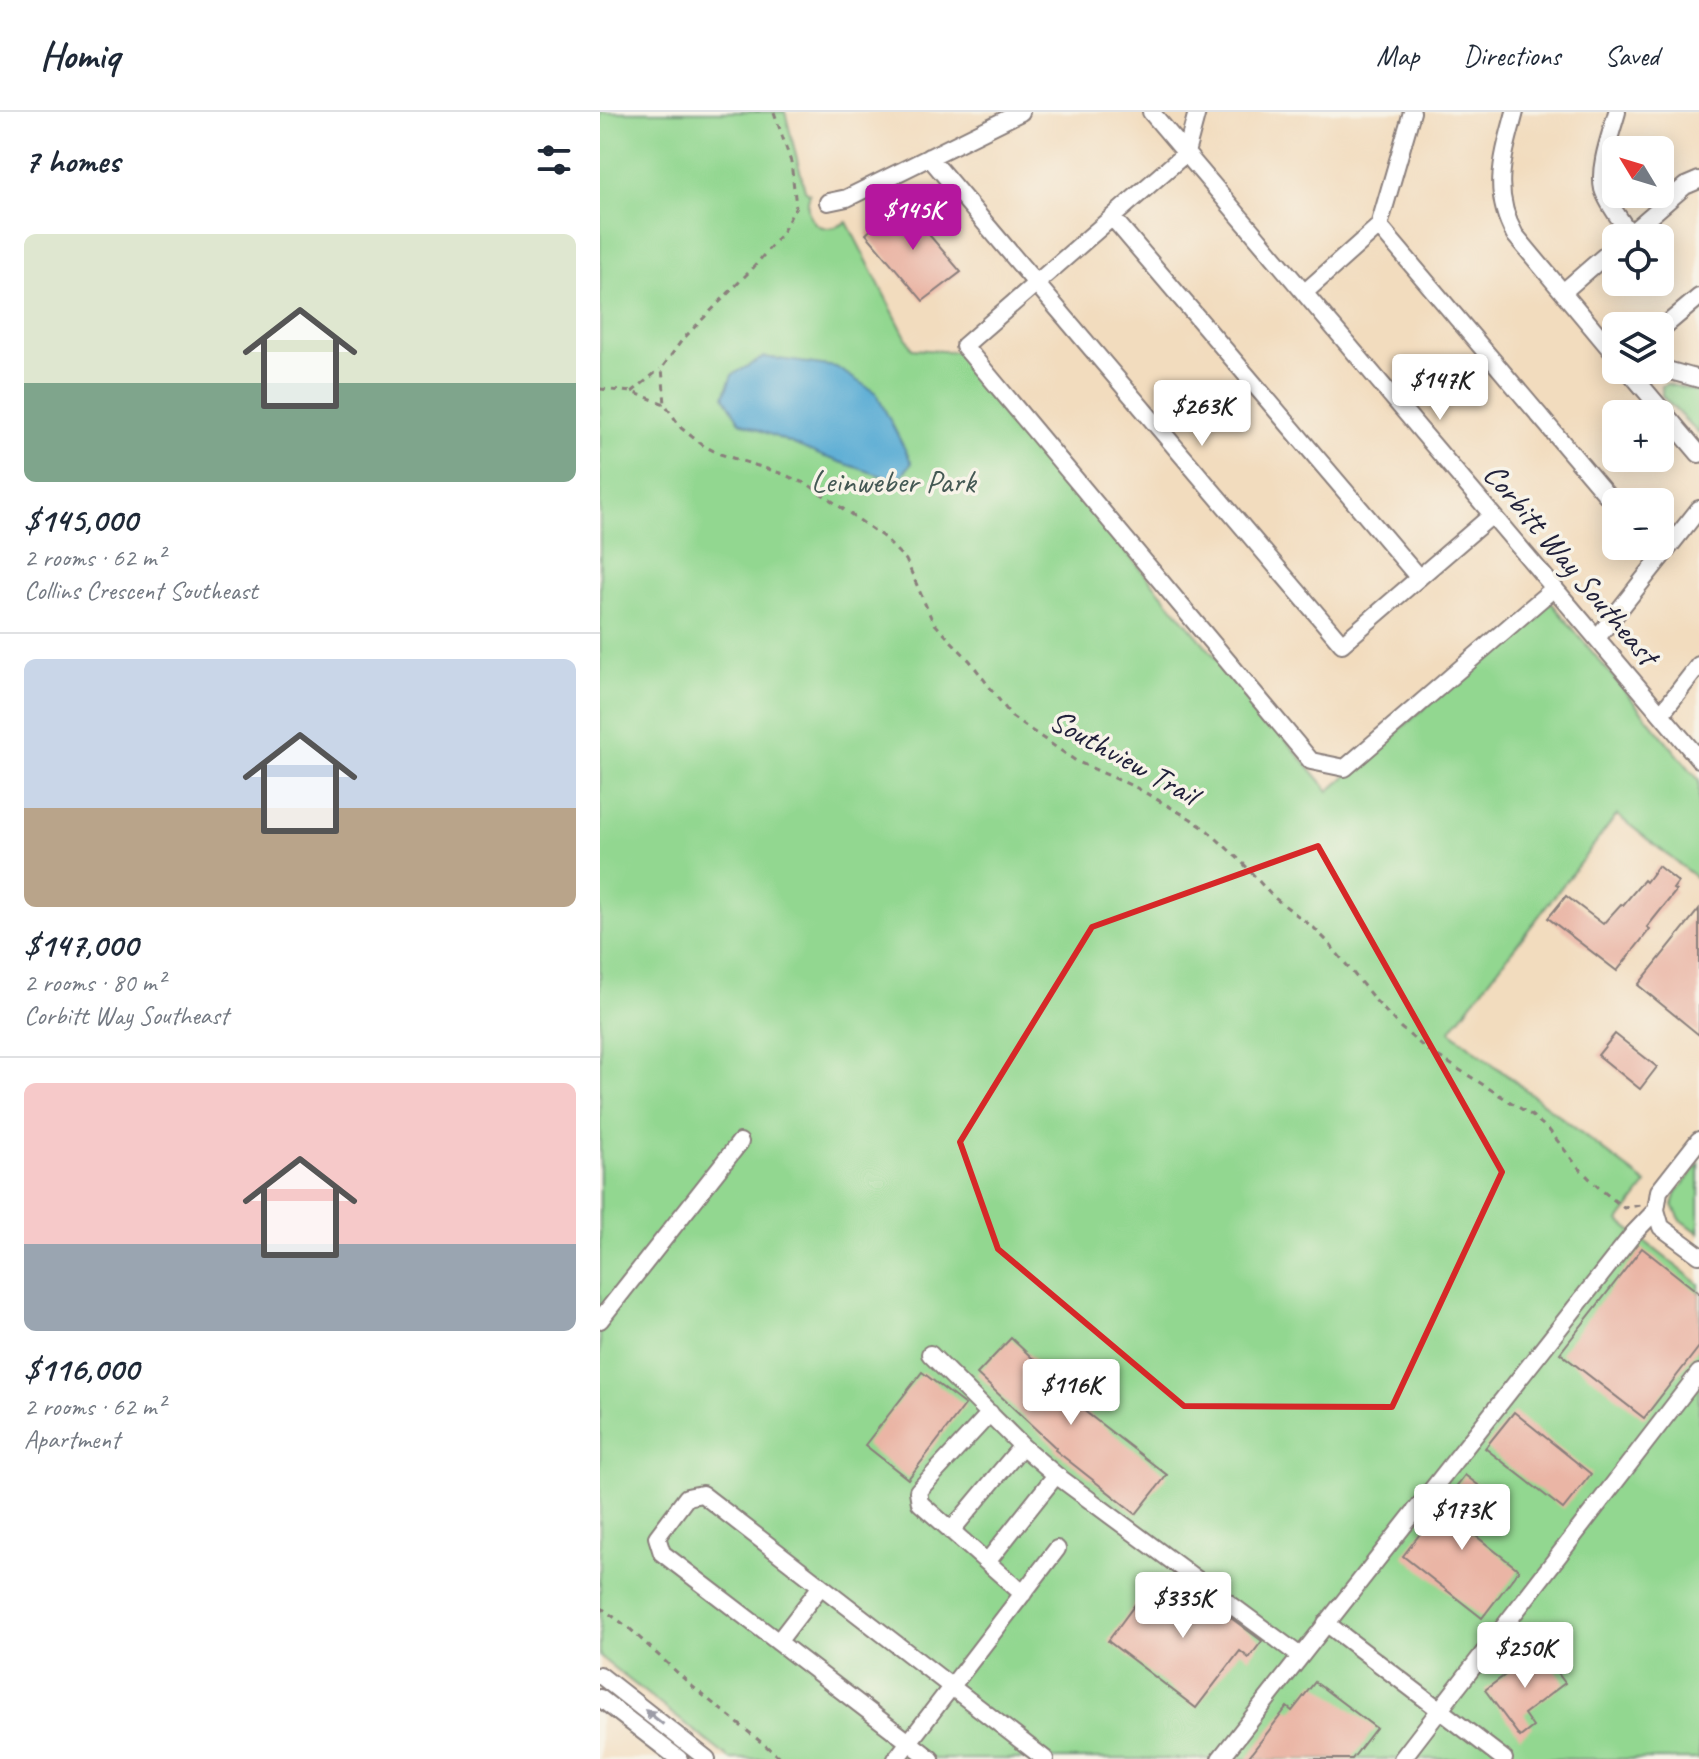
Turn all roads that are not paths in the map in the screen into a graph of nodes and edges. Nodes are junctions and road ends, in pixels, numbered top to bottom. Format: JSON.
{"nodes":[{"id":1,"x":1021,"y":112,"type":"edge"},
{"id":2,"x":1151,"y":112,"type":"edge"},
{"id":3,"x":1197,"y":112,"type":"edge"},
{"id":4,"x":1412,"y":112,"type":"edge"},
{"id":5,"x":1515,"y":112,"type":"edge"},
{"id":6,"x":1617,"y":112,"type":"edge"},
{"id":7,"x":1186,"y":153,"type":"junction"},
{"id":8,"x":929,"y":157,"type":"junction"},
{"id":9,"x":1699,"y":180,"type":"edge"},
{"id":10,"x":828,"y":202,"type":"dead end"},
{"id":11,"x":1112,"y":217,"type":"junction"},
{"id":12,"x":1621,"y":224,"type":"edge"},
{"id":13,"x":1641,"y":224,"type":"edge"},
{"id":14,"x":1379,"y":226,"type":"junction"},
{"id":15,"x":1602,"y":258,"type":"edge"},
{"id":16,"x":1036,"y":283,"type":"junction"},
{"id":17,"x":1563,"y":292,"type":"junction"},
{"id":18,"x":1304,"y":293,"type":"junction"},
{"id":19,"x":1699,"y":297,"type":"edge"},
{"id":20,"x":1674,"y":318,"type":"edge"},
{"id":21,"x":1602,"y":339,"type":"edge"},
{"id":22,"x":1674,"y":372,"type":"edge"},
{"id":23,"x":1699,"y":379,"type":"edge"},
{"id":24,"x":1640,"y":384,"type":"edge"},
{"id":25,"x":1699,"y":454,"type":"edge"},
{"id":26,"x":1602,"y":489,"type":"edge"},
{"id":27,"x":1699,"y":509,"type":"edge"},
{"id":28,"x":1492,"y":515,"type":"junction"},
{"id":29,"x":1674,"y":533,"type":"edge"},
{"id":30,"x":1650,"y":560,"type":"edge"},
{"id":31,"x":1419,"y":578,"type":"junction"},
{"id":32,"x":1554,"y":588,"type":"junction"},
{"id":33,"x":1597,"y":638,"type":"junction"},
{"id":34,"x":1699,"y":665,"type":"edge"},
{"id":35,"x":1661,"y":714,"type":"junction"},
{"id":36,"x":1699,"y":759,"type":"edge"},
{"id":37,"x":1699,"y":1140,"type":"edge"},
{"id":38,"x":740,"y":1142,"type":"dead end"},
{"id":39,"x":1656,"y":1210,"type":"junction"},
{"id":40,"x":1699,"y":1255,"type":"edge"},
{"id":41,"x":600,"y":1320,"type":"edge"},
{"id":42,"x":930,"y":1354,"type":"dead end"},
{"id":43,"x":1699,"y":1373,"type":"edge"},
{"id":44,"x":990,"y":1413,"type":"junction"},
{"id":45,"x":1022,"y":1446,"type":"junction"},
{"id":46,"x":1056,"y":1475,"type":"junction"},
{"id":47,"x":951,"y":1531,"type":"junction"},
{"id":48,"x":1057,"y":1549,"type":"dead end"},
{"id":49,"x":987,"y":1562,"type":"junction"},
{"id":50,"x":821,"y":1586,"type":"junction"},
{"id":51,"x":1023,"y":1594,"type":"junction"},
{"id":52,"x":1326,"y":1623,"type":"junction"},
{"id":53,"x":778,"y":1642,"type":"junction"},
{"id":54,"x":1300,"y":1656,"type":"junction"},
{"id":55,"x":600,"y":1675,"type":"edge"},
{"id":56,"x":951,"y":1687,"type":"junction"},
{"id":57,"x":600,"y":1698,"type":"edge"},
{"id":58,"x":1440,"y":1711,"type":"junction"},
{"id":59,"x":908,"y":1742,"type":"junction"},
{"id":60,"x":679,"y":1759,"type":"edge"},
{"id":61,"x":707,"y":1759,"type":"edge"},
{"id":62,"x":896,"y":1759,"type":"edge"},
{"id":63,"x":931,"y":1759,"type":"edge"},
{"id":64,"x":1045,"y":1759,"type":"edge"},
{"id":65,"x":1220,"y":1759,"type":"edge"},
{"id":66,"x":1402,"y":1759,"type":"edge"},
{"id":67,"x":1504,"y":1759,"type":"edge"}],
"edges":[{"from":1,"to":8,"type":"street"},
{"from":2,"to":7,"type":"street","name":"Corbitt Way Southeast"},
{"from":3,"to":7,"type":"street"},
{"from":4,"to":14,"type":"street"},
{"from":5,"to":17,"type":"street"},
{"from":6,"to":12,"type":"street"},
{"from":7,"to":11,"type":"street"},
{"from":7,"to":18,"type":"street","name":"Corbitt Way Southeast"},
{"from":8,"to":10,"type":"street"},
{"from":8,"to":16,"type":"street"},
{"from":9,"to":13,"type":"street"},
{"from":11,"to":16,"type":"street"},
{"from":11,"to":31,"type":"street"},
{"from":14,"to":18,"type":"street"},
{"from":14,"to":26,"type":"street"},
{"from":15,"to":17,"type":"street"},
{"from":16,"to":31,"type":"street"},
{"from":16,"to":32,"type":"street"},
{"from":17,"to":21,"type":"street"},
{"from":18,"to":28,"type":"street","name":"Corbitt Way Southeast"},
{"from":19,"to":20,"type":"street"},
{"from":22,"to":23,"type":"street"},
{"from":24,"to":25,"type":"street"},
{"from":27,"to":29,"type":"street"},
{"from":28,"to":31,"type":"street"},
{"from":28,"to":32,"type":"street","name":"Corbitt Way Southeast"},
{"from":30,"to":33,"type":"street"},
{"from":32,"to":33,"type":"street","name":"Corbitt Way Southeast"},
{"from":33,"to":35,"type":"street","name":"Corbitt Way Southeast"},
{"from":34,"to":35,"type":"street"},
{"from":35,"to":36,"type":"street","name":"Corbitt Way Southeast"},
{"from":37,"to":39,"type":"street"},
{"from":38,"to":41,"type":"street"},
{"from":39,"to":40,"type":"street"},
{"from":39,"to":52,"type":"street"},
{"from":42,"to":44,"type":"street"},
{"from":43,"to":58,"type":"street"},
{"from":44,"to":45,"type":"street"},
{"from":44,"to":47,"type":"street"},
{"from":45,"to":46,"type":"street"},
{"from":45,"to":47,"type":"street"},
{"from":46,"to":49,"type":"street"},
{"from":46,"to":54,"type":"street"},
{"from":47,"to":49,"type":"street"},
{"from":48,"to":51,"type":"street"},
{"from":49,"to":51,"type":"street"},
{"from":50,"to":53,"type":"street"},
{"from":50,"to":53,"type":"street"},
{"from":50,"to":56,"type":"street"},
{"from":51,"to":56,"type":"street"},
{"from":52,"to":54,"type":"street"},
{"from":52,"to":58,"type":"street"},
{"from":53,"to":59,"type":"street"},
{"from":54,"to":65,"type":"street"},
{"from":61,"to":55,"type":"street","one_way":true},
{"from":56,"to":59,"type":"street"},
{"from":56,"to":64,"type":"street"},
{"from":57,"to":60,"type":"street"},
{"from":58,"to":66,"type":"street"},
{"from":58,"to":67,"type":"street"},
{"from":59,"to":62,"type":"street"},
{"from":59,"to":63,"type":"street"}]}
